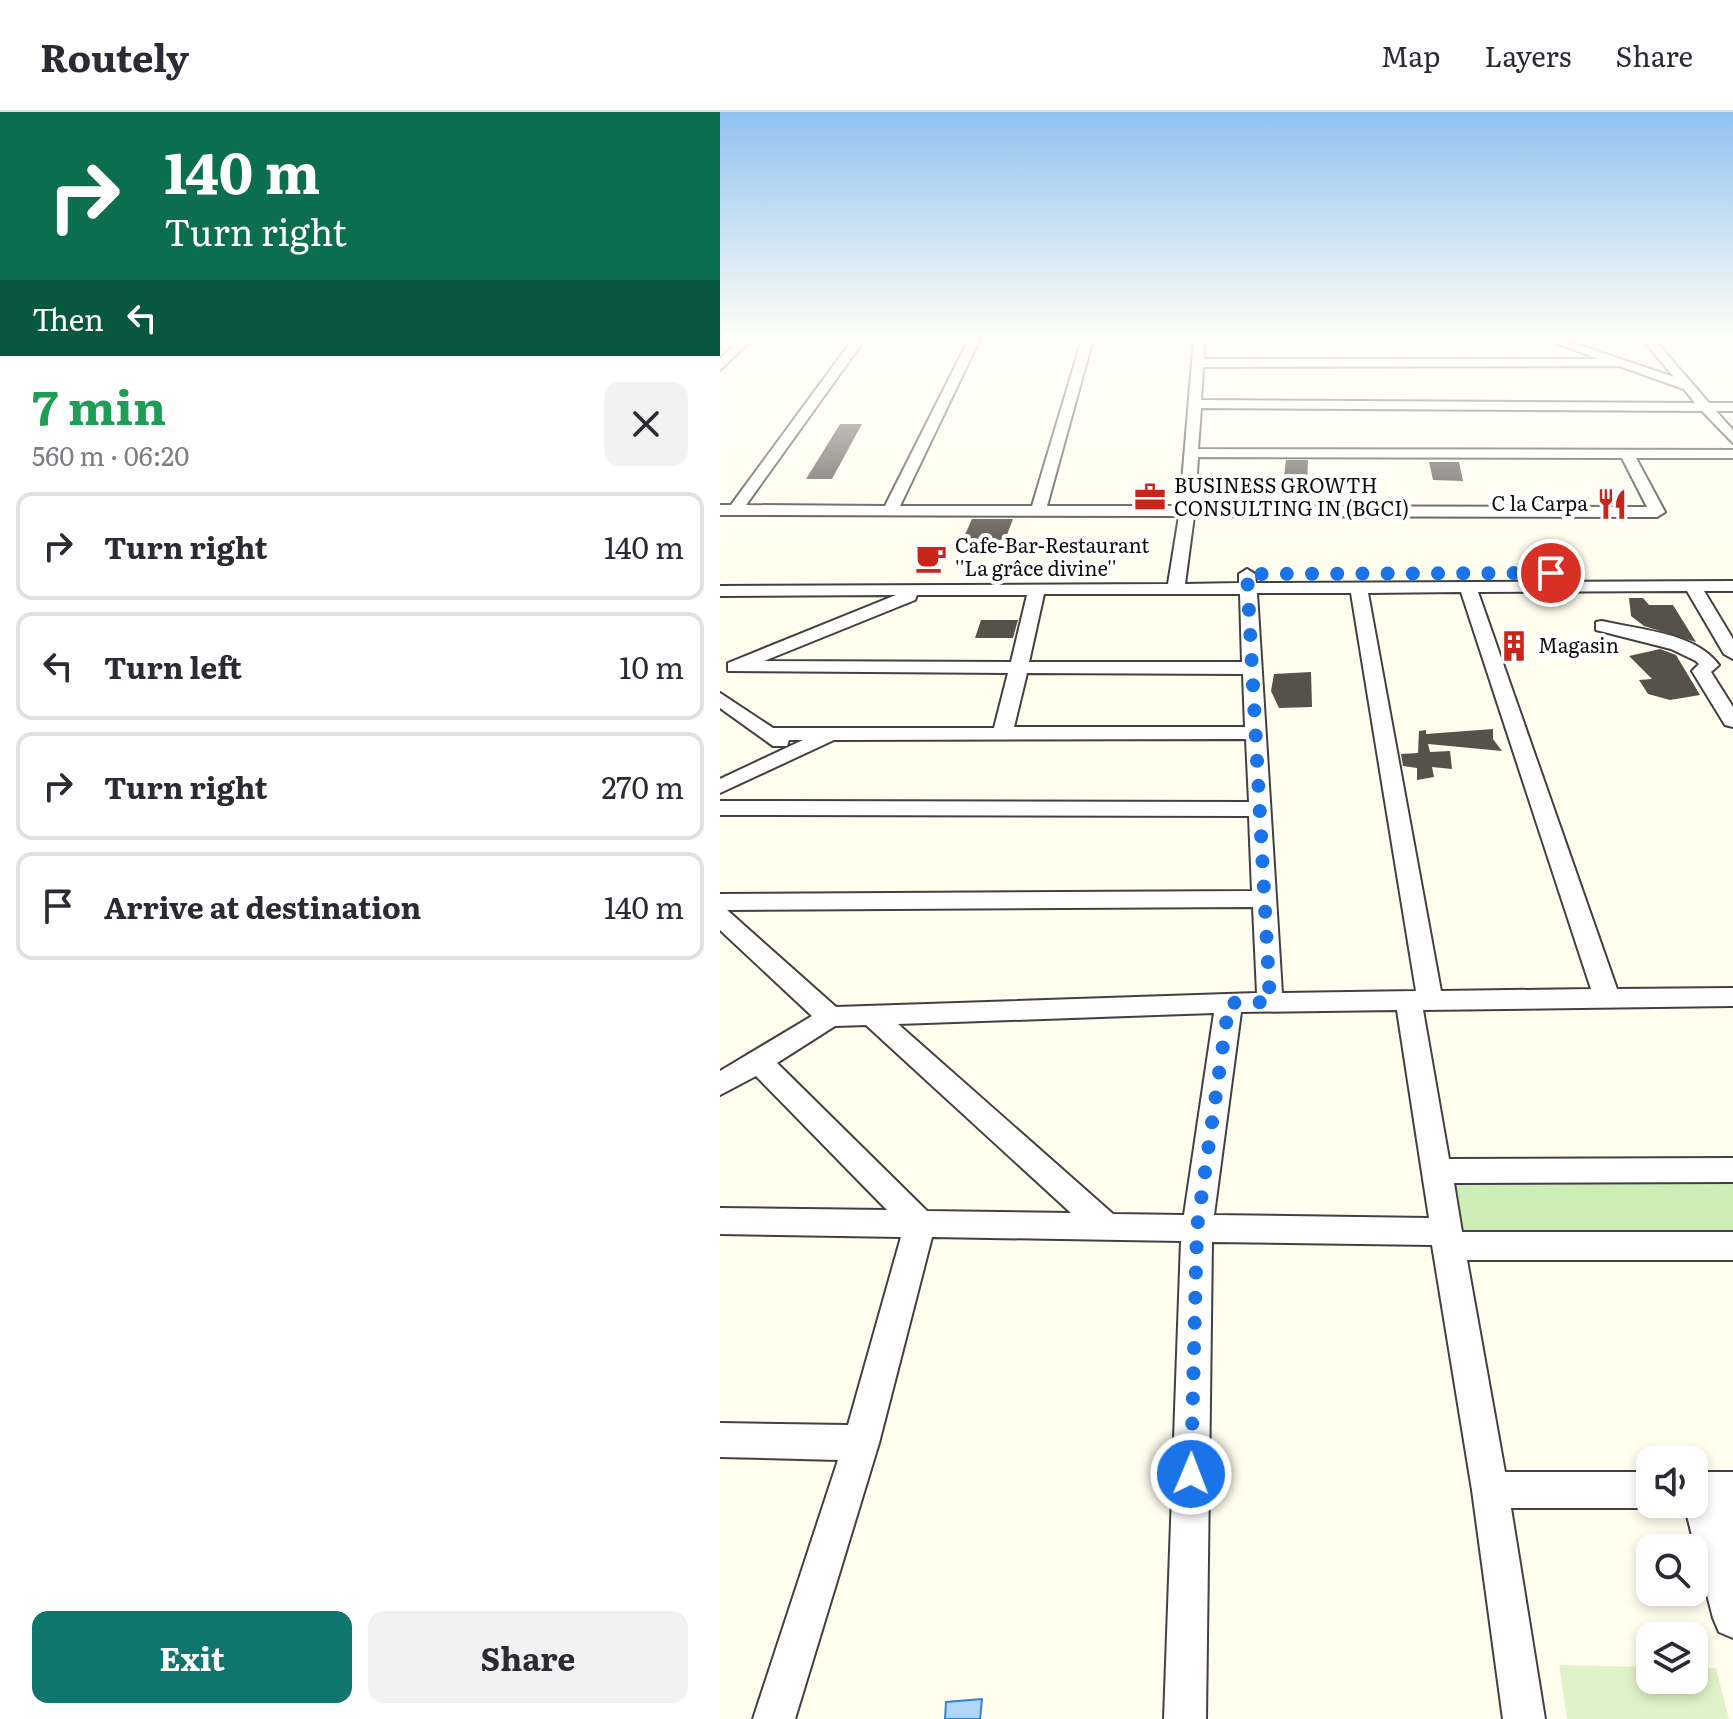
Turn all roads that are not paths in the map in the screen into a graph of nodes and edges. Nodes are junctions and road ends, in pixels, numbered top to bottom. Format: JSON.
{"nodes":[{"id":1,"x":801,"y":414,"type":"edge"},
{"id":2,"x":937,"y":414,"type":"edge"},
{"id":3,"x":1066,"y":414,"type":"edge"},
{"id":4,"x":1194,"y":414,"type":"edge"},
{"id":5,"x":1711,"y":414,"type":"edge"},
{"id":6,"x":1733,"y":439,"type":"edge"},
{"id":7,"x":1191,"y":453,"type":"junction"},
{"id":8,"x":1627,"y":454,"type":"junction"},
{"id":9,"x":1733,"y":454,"type":"edge"},
{"id":10,"x":727,"y":510,"type":"edge"},
{"id":11,"x":890,"y":510,"type":"junction"},
{"id":12,"x":1038,"y":510,"type":"junction"},
{"id":13,"x":1187,"y":511,"type":"junction"},
{"id":14,"x":1733,"y":573,"type":"edge"},
{"id":15,"x":720,"y":575,"type":"edge"},
{"id":16,"x":1247,"y":581,"type":"junction"},
{"id":17,"x":1178,"y":582,"type":"junction"},
{"id":18,"x":1692,"y":586,"type":"junction"},
{"id":19,"x":1733,"y":586,"type":"edge"},
{"id":20,"x":1468,"y":587,"type":"junction"},
{"id":21,"x":1359,"y":588,"type":"junction"},
{"id":22,"x":922,"y":590,"type":"junction"},
{"id":23,"x":1037,"y":590,"type":"junction"},
{"id":24,"x":720,"y":591,"type":"edge"},
{"id":25,"x":1602,"y":626,"type":"dead end"},
{"id":26,"x":1733,"y":654,"type":"edge"},
{"id":27,"x":1019,"y":668,"type":"junction"},
{"id":28,"x":1252,"y":668,"type":"junction"},
{"id":29,"x":728,"y":670,"type":"edge"},
{"id":30,"x":720,"y":699,"type":"edge"},
{"id":31,"x":1732,"y":721,"type":"edge"},
{"id":32,"x":1003,"y":733,"type":"junction"},
{"id":33,"x":1255,"y":733,"type":"junction"},
{"id":34,"x":770,"y":734,"type":"junction"},
{"id":35,"x":832,"y":734,"type":"junction"},
{"id":36,"x":794,"y":753,"type":"junction"},
{"id":37,"x":720,"y":787,"type":"edge"},
{"id":38,"x":720,"y":808,"type":"edge"},
{"id":39,"x":1260,"y":809,"type":"junction"},
{"id":40,"x":1264,"y":899,"type":"junction"},
{"id":41,"x":720,"y":902,"type":"edge"},
{"id":42,"x":720,"y":916,"type":"edge"},
{"id":43,"x":1733,"y":997,"type":"edge"},
{"id":44,"x":1607,"y":998,"type":"junction"},
{"id":45,"x":1419,"y":999,"type":"junction"},
{"id":46,"x":1270,"y":1002,"type":"junction"},
{"id":47,"x":1229,"y":1003,"type":"junction"},
{"id":48,"x":871,"y":1015,"type":"junction"},
{"id":49,"x":830,"y":1017,"type":"junction"},
{"id":50,"x":758,"y":1061,"type":"junction"},
{"id":51,"x":720,"y":1084,"type":"edge"},
{"id":52,"x":1733,"y":1170,"type":"edge"},
{"id":53,"x":1437,"y":1171,"type":"junction"},
{"id":54,"x":720,"y":1221,"type":"edge"},
{"id":55,"x":920,"y":1224,"type":"junction"},
{"id":56,"x":1107,"y":1227,"type":"junction"},
{"id":57,"x":1197,"y":1228,"type":"junction"},
{"id":58,"x":1446,"y":1239,"type":"junction"},
{"id":59,"x":1733,"y":1246,"type":"edge"},
{"id":60,"x":720,"y":1440,"type":"edge"},
{"id":61,"x":861,"y":1443,"type":"junction"},
{"id":62,"x":1490,"y":1490,"type":"junction"},
{"id":63,"x":1636,"y":1490,"type":"edge"},
{"id":64,"x":1717,"y":1501,"type":"edge"},
{"id":65,"x":1733,"y":1618,"type":"edge"},
{"id":66,"x":774,"y":1719,"type":"edge"},
{"id":67,"x":1185,"y":1719,"type":"edge"},
{"id":68,"x":1524,"y":1719,"type":"edge"}],
"edges":[{"from":1,"to":10,"type":"street"},
{"from":2,"to":11,"type":"street"},
{"from":3,"to":12,"type":"street"},
{"from":4,"to":7,"type":"street"},
{"from":5,"to":6,"type":"street"},
{"from":7,"to":8,"type":"street"},
{"from":7,"to":13,"type":"street"},
{"from":8,"to":9,"type":"street"},
{"from":8,"to":13,"type":"street"},
{"from":10,"to":11,"type":"street"},
{"from":11,"to":12,"type":"street"},
{"from":12,"to":13,"type":"street"},
{"from":13,"to":17,"type":"street"},
{"from":14,"to":16,"type":"street"},
{"from":15,"to":17,"type":"street"},
{"from":16,"to":17,"type":"street"},
{"from":16,"to":21,"type":"street"},
{"from":16,"to":28,"type":"street"},
{"from":17,"to":23,"type":"street"},
{"from":18,"to":19,"type":"street"},
{"from":18,"to":20,"type":"street"},
{"from":18,"to":26,"type":"street"},
{"from":20,"to":21,"type":"street"},
{"from":20,"to":44,"type":"street"},
{"from":21,"to":45,"type":"street"},
{"from":22,"to":23,"type":"street"},
{"from":22,"to":24,"type":"street"},
{"from":22,"to":29,"type":"street"},
{"from":23,"to":27,"type":"street"},
{"from":25,"to":31,"type":"street"},
{"from":27,"to":28,"type":"street"},
{"from":27,"to":29,"type":"street"},
{"from":27,"to":32,"type":"street"},
{"from":28,"to":33,"type":"street"},
{"from":30,"to":34,"type":"street"},
{"from":32,"to":33,"type":"street"},
{"from":32,"to":35,"type":"street"},
{"from":33,"to":39,"type":"street"},
{"from":34,"to":35,"type":"street"},
{"from":34,"to":36,"type":"street"},
{"from":35,"to":36,"type":"street"},
{"from":36,"to":37,"type":"street"},
{"from":38,"to":39,"type":"street"},
{"from":39,"to":40,"type":"street"},
{"from":40,"to":41,"type":"street"},
{"from":40,"to":46,"type":"street"},
{"from":42,"to":49,"type":"street"},
{"from":43,"to":44,"type":"street"},
{"from":44,"to":45,"type":"street"},
{"from":45,"to":46,"type":"street"},
{"from":45,"to":53,"type":"street"},
{"from":46,"to":47,"type":"street"},
{"from":47,"to":48,"type":"street"},
{"from":47,"to":57,"type":"street"},
{"from":48,"to":49,"type":"street"},
{"from":48,"to":56,"type":"street"},
{"from":49,"to":50,"type":"street"},
{"from":50,"to":51,"type":"street"},
{"from":50,"to":55,"type":"street"},
{"from":52,"to":53,"type":"street"},
{"from":53,"to":58,"type":"street"},
{"from":54,"to":55,"type":"street"},
{"from":55,"to":56,"type":"street"},
{"from":55,"to":61,"type":"street"},
{"from":56,"to":57,"type":"street"},
{"from":57,"to":58,"type":"street"},
{"from":57,"to":67,"type":"street"},
{"from":58,"to":59,"type":"street"},
{"from":58,"to":62,"type":"street"},
{"from":60,"to":61,"type":"street"},
{"from":61,"to":66,"type":"street"},
{"from":62,"to":63,"type":"street"},
{"from":62,"to":68,"type":"street"},
{"from":64,"to":65,"type":"street"}]}
